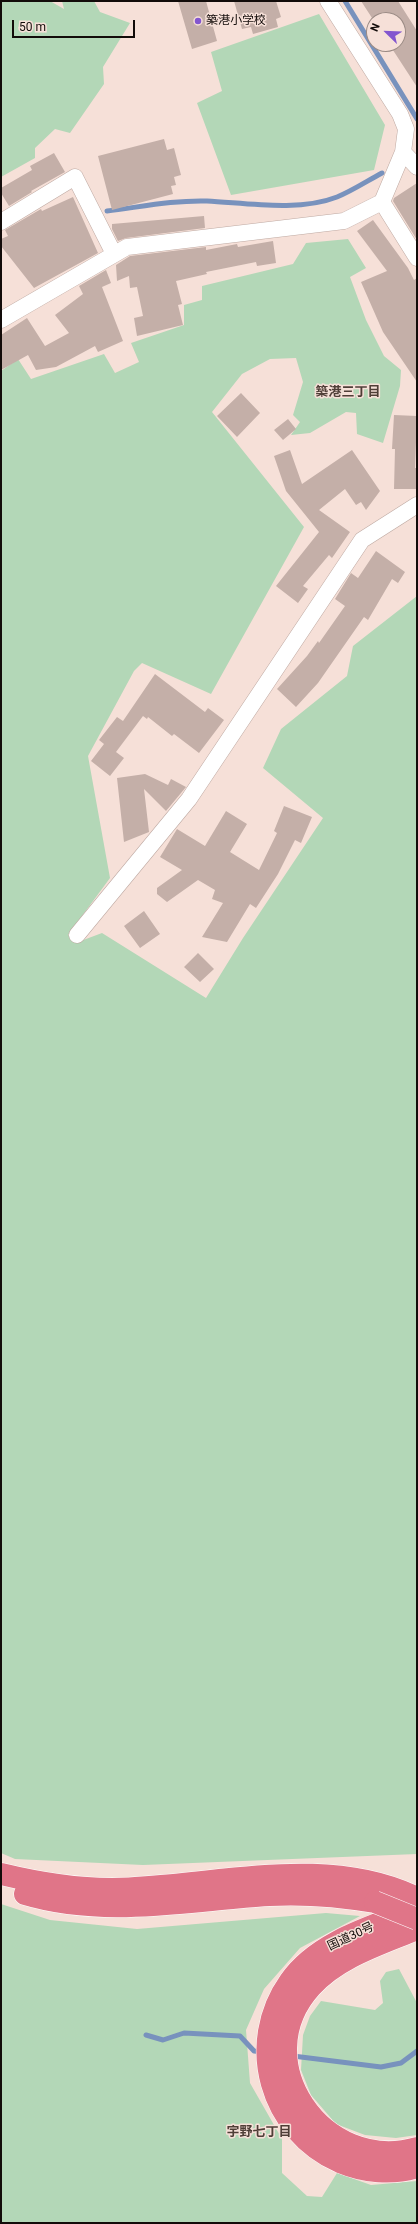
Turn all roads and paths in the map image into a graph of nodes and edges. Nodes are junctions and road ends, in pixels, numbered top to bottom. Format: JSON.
{"nodes":[{"id":1,"x":328,"y":1,"type":"edge"},
{"id":2,"x":403,"y":152,"type":"junction"},
{"id":3,"x":417,"y":167,"type":"edge"},
{"id":4,"x":382,"y":202,"type":"junction"},
{"id":5,"x":1,"y":222,"type":"edge"},
{"id":6,"x":114,"y":254,"type":"junction"},
{"id":7,"x":417,"y":258,"type":"edge"},
{"id":8,"x":1,"y":320,"type":"edge"},
{"id":9,"x":417,"y":505,"type":"edge"},
{"id":10,"x":77,"y":935,"type":"dead end"},
{"id":11,"x":1,"y":1874,"type":"edge"},
{"id":12,"x":1,"y":1886,"type":"edge"},
{"id":13,"x":378,"y":1893,"type":"junction"},
{"id":14,"x":417,"y":1898,"type":"edge"},
{"id":15,"x":417,"y":1908,"type":"edge"},
{"id":16,"x":417,"y":1920,"type":"edge"},
{"id":17,"x":417,"y":1929,"type":"edge"},
{"id":18,"x":417,"y":2148,"type":"edge"},
{"id":19,"x":417,"y":2167,"type":"edge"}],
"edges":[{"from":1,"to":2,"type":"street"},
{"from":2,"to":3,"type":"street"},
{"from":2,"to":4,"type":"street"},
{"from":4,"to":6,"type":"street"},
{"from":4,"to":7,"type":"street"},
{"from":5,"to":6,"type":"street"},
{"from":6,"to":8,"type":"street"},
{"from":9,"to":10,"type":"street"},
{"from":11,"to":13,"type":"highway"},
{"from":12,"to":13,"type":"highway"},
{"from":13,"to":14,"type":"highway"},
{"from":13,"to":16,"type":"highway","bridge":true},
{"from":15,"to":19,"type":"highway","name":"国道30号"},
{"from":17,"to":18,"type":"highway","name":"国道30号"}]}
